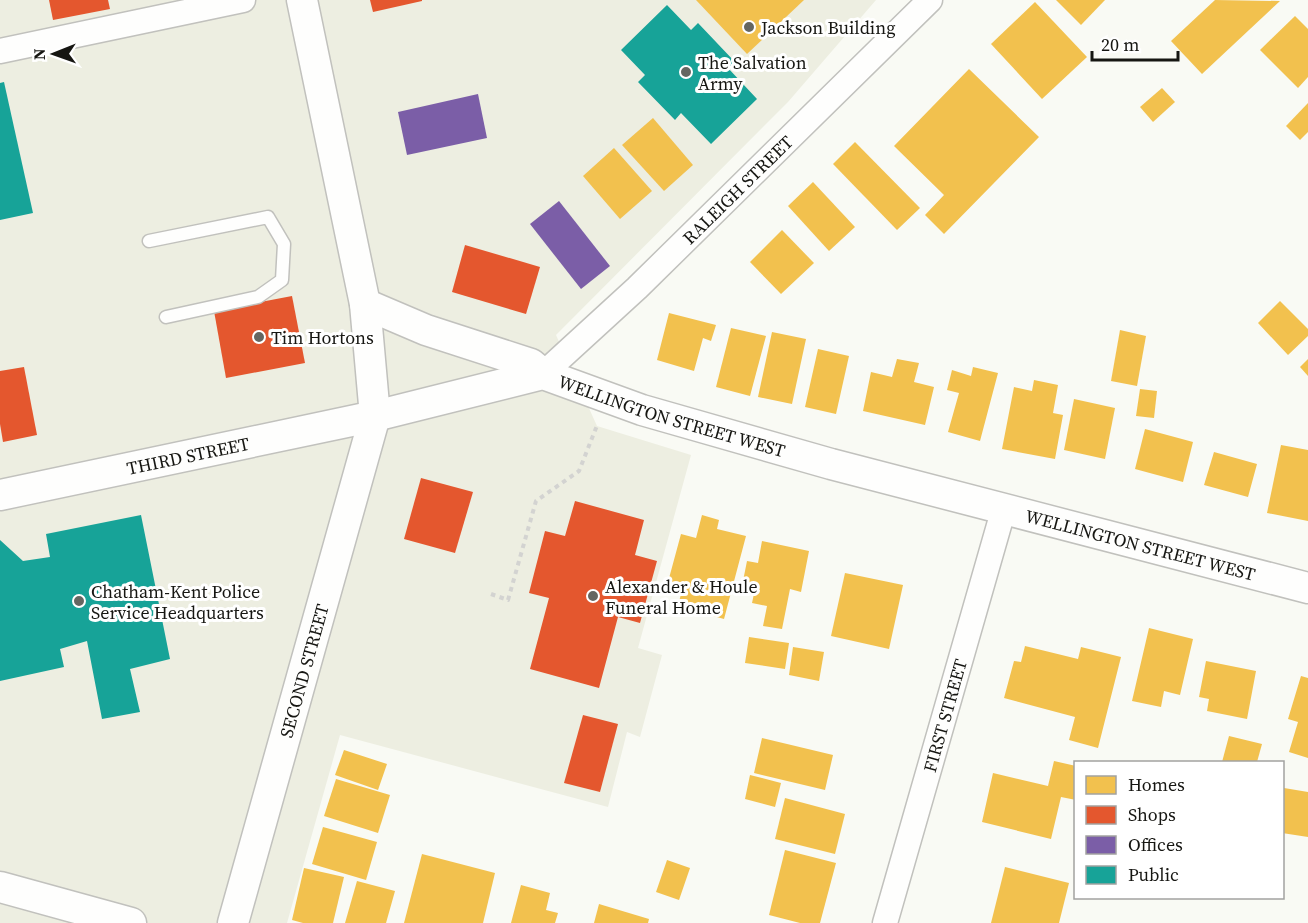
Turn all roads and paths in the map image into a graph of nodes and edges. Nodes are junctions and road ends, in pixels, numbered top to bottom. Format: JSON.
{"nodes":[{"id":1,"x":243,"y":0,"type":"edge"},
{"id":2,"x":302,"y":0,"type":"edge"},
{"id":3,"x":930,"y":0,"type":"edge"},
{"id":4,"x":0,"y":51,"type":"edge"},
{"id":5,"x":149,"y":241,"type":"dead end"},
{"id":6,"x":365,"y":304,"type":"junction"},
{"id":7,"x":166,"y":317,"type":"dead end"},
{"id":8,"x":543,"y":374,"type":"junction"},
{"id":9,"x":375,"y":416,"type":"junction"},
{"id":10,"x":598,"y":422,"type":"dead end"},
{"id":11,"x":0,"y":495,"type":"edge"},
{"id":12,"x":1004,"y":508,"type":"junction"},
{"id":13,"x":1308,"y":588,"type":"edge"},
{"id":14,"x":490,"y":594,"type":"dead end"},
{"id":15,"x":0,"y":887,"type":"edge"},
{"id":16,"x":131,"y":923,"type":"edge"},
{"id":17,"x":233,"y":923,"type":"edge"},
{"id":18,"x":885,"y":923,"type":"edge"}],
"edges":[{"from":1,"to":4,"type":"street"},
{"from":2,"to":6,"type":"street"},
{"from":3,"to":8,"type":"street","name":"RALEIGH STREET"},
{"from":5,"to":7,"type":"lane"},
{"from":6,"to":8,"type":"street"},
{"from":6,"to":9,"type":"street"},
{"from":8,"to":9,"type":"street","name":"WELLINGTON STREET WEST"},
{"from":8,"to":12,"type":"street","name":"WELLINGTON STREET WEST"},
{"from":9,"to":11,"type":"street","name":"THIRD STREET"},
{"from":9,"to":17,"type":"street","name":"SECOND STREET"},
{"from":10,"to":14,"type":"path"},
{"from":12,"to":13,"type":"street","name":"WELLINGTON STREET WEST"},
{"from":12,"to":18,"type":"street","name":"FIRST STREET"},
{"from":15,"to":16,"type":"street"}]}
